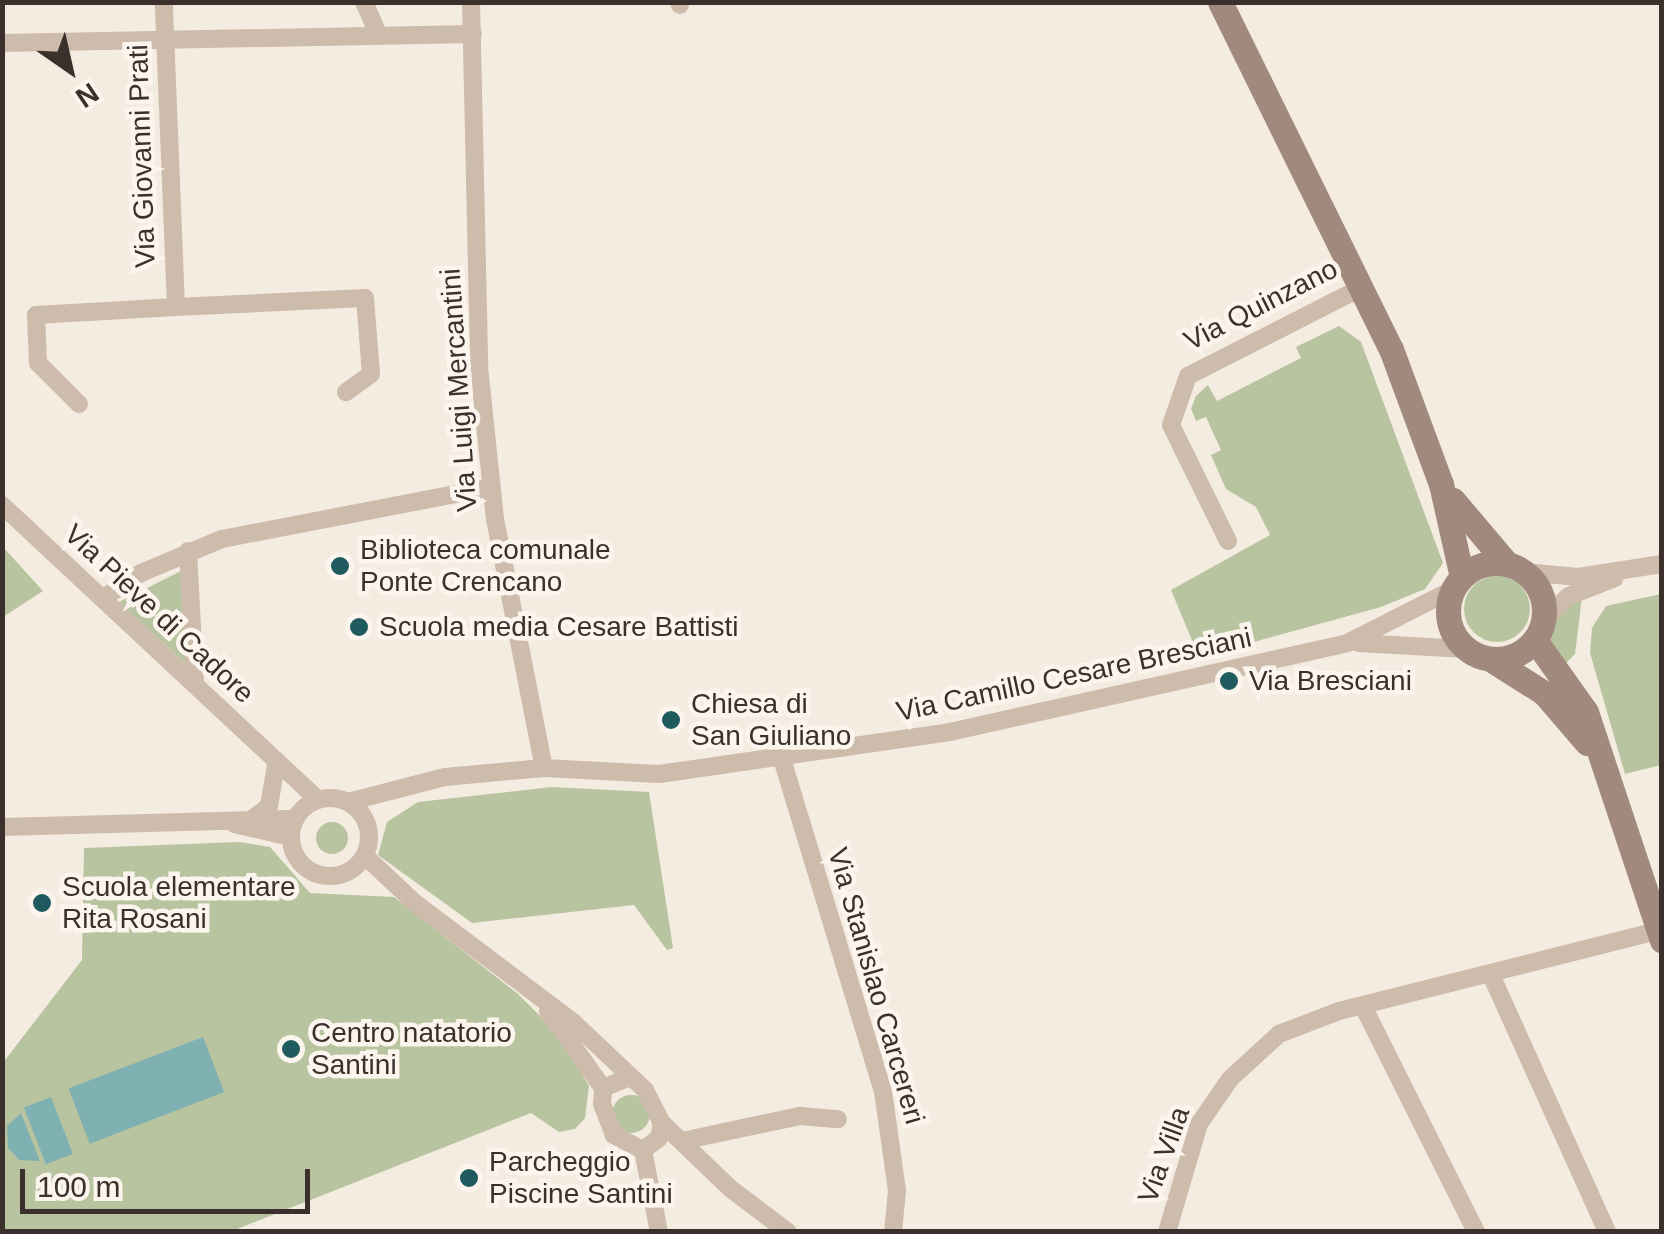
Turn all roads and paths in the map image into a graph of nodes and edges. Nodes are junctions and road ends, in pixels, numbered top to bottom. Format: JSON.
{"nodes":[{"id":1,"x":164,"y":2,"type":"edge"},
{"id":2,"x":364,"y":2,"type":"edge"},
{"id":3,"x":470,"y":2,"type":"edge"},
{"id":4,"x":1220,"y":2,"type":"edge"},
{"id":5,"x":473,"y":34,"type":"junction"},
{"id":6,"x":379,"y":35,"type":"junction"},
{"id":7,"x":165,"y":39,"type":"junction"},
{"id":8,"x":2,"y":44,"type":"edge"},
{"id":9,"x":1363,"y":287,"type":"junction"},
{"id":10,"x":176,"y":306,"type":"junction"},
{"id":11,"x":346,"y":392,"type":"dead end"},
{"id":12,"x":79,"y":404,"type":"dead end"},
{"id":13,"x":1441,"y":484,"type":"junction"},
{"id":14,"x":491,"y":486,"type":"junction"},
{"id":15,"x":2,"y":505,"type":"edge"},
{"id":16,"x":1228,"y":541,"type":"dead end"},
{"id":17,"x":188,"y":551,"type":"junction"},
{"id":18,"x":1662,"y":564,"type":"edge"},
{"id":19,"x":1515,"y":568,"type":"junction"},
{"id":20,"x":1625,"y":573,"type":"junction"},
{"id":21,"x":1457,"y":583,"type":"junction"},
{"id":22,"x":103,"y":598,"type":"junction"},
{"id":23,"x":1539,"y":630,"type":"junction"},
{"id":24,"x":1347,"y":643,"type":"junction"},
{"id":25,"x":1466,"y":649,"type":"junction"},
{"id":26,"x":1490,"y":659,"type":"junction"},
{"id":27,"x":195,"y":683,"type":"junction"},
{"id":28,"x":782,"y":758,"type":"junction"},
{"id":29,"x":276,"y":765,"type":"junction"},
{"id":30,"x":544,"y":768,"type":"junction"},
{"id":31,"x":1604,"y":768,"type":"junction"},
{"id":32,"x":394,"y":788,"type":"junction"},
{"id":33,"x":348,"y":802,"type":"junction"},
{"id":34,"x":302,"y":817,"type":"junction"},
{"id":35,"x":252,"y":819,"type":"junction"},
{"id":36,"x":229,"y":822,"type":"junction"},
{"id":37,"x":366,"y":822,"type":"junction"},
{"id":38,"x":2,"y":827,"type":"edge"},
{"id":39,"x":359,"y":862,"type":"junction"},
{"id":40,"x":1659,"y":936,"type":"edge"},
{"id":41,"x":1492,"y":977,"type":"junction"},
{"id":42,"x":535,"y":995,"type":"junction"},
{"id":43,"x":1364,"y":1006,"type":"junction"},
{"id":44,"x":630,"y":1077,"type":"junction"},
{"id":45,"x":603,"y":1088,"type":"junction"},
{"id":46,"x":838,"y":1120,"type":"dead end"},
{"id":47,"x":662,"y":1124,"type":"junction"},
{"id":48,"x":682,"y":1140,"type":"junction"},
{"id":49,"x":644,"y":1150,"type":"junction"},
{"id":50,"x":659,"y":1232,"type":"edge"},
{"id":51,"x":788,"y":1232,"type":"edge"},
{"id":52,"x":894,"y":1232,"type":"edge"},
{"id":53,"x":1167,"y":1232,"type":"edge"},
{"id":54,"x":1476,"y":1232,"type":"edge"},
{"id":55,"x":1607,"y":1232,"type":"edge"}],
"edges":[{"from":1,"to":7,"type":"street","name":"Via Giovanni Prati"},
{"from":2,"to":6,"type":"street"},
{"from":3,"to":5,"type":"street","name":"Via Luigi Mercantini"},
{"from":4,"to":9,"type":"street","name":"Via Quinzano"},
{"from":5,"to":6,"type":"street"},
{"from":5,"to":14,"type":"street","name":"Via Luigi Mercantini"},
{"from":6,"to":7,"type":"street"},
{"from":7,"to":8,"type":"street"},
{"from":7,"to":10,"type":"street","name":"Via Giovanni Prati"},
{"from":9,"to":13,"type":"street","name":"Via Quinzano"},
{"from":9,"to":16,"type":"street","name":"Via Quinzano"},
{"from":10,"to":11,"type":"street","name":"Via Giovanni Prati"},
{"from":10,"to":12,"type":"street","name":"Via Giovanni Prati"},
{"from":13,"to":19,"type":"street","name":"Via Quinzano"},
{"from":13,"to":21,"type":"street","name":"Via Quinzano"},
{"from":14,"to":17,"type":"street"},
{"from":14,"to":30,"type":"street","name":"Via Luigi Mercantini"},
{"from":15,"to":22,"type":"street","name":"Via Pieve di Cadore"},
{"from":17,"to":22,"type":"street"},
{"from":17,"to":27,"type":"street"},
{"from":18,"to":20,"type":"street"},
{"from":19,"to":20,"type":"street"},
{"from":19,"to":21,"type":"street"},
{"from":19,"to":23,"type":"street","name":"Via Quinzano"},
{"from":20,"to":23,"type":"street"},
{"from":21,"to":24,"type":"street","name":"Via Camillo Cesare Bresciani"},
{"from":21,"to":25,"type":"street","name":"Via Quinzano"},
{"from":22,"to":27,"type":"street","name":"Via Pieve di Cadore"},
{"from":23,"to":26,"type":"street"},
{"from":23,"to":31,"type":"street","name":"Via Quinzano"},
{"from":24,"to":25,"type":"street","name":"Via Camillo Cesare Bresciani"},
{"from":24,"to":28,"type":"street","name":"Via Camillo Cesare Bresciani"},
{"from":25,"to":26,"type":"street"},
{"from":26,"to":31,"type":"street"},
{"from":27,"to":29,"type":"street","name":"Via Pieve di Cadore"},
{"from":28,"to":30,"type":"street","name":"Via Camillo Cesare Bresciani"},
{"from":28,"to":52,"type":"street","name":"Via Stanislao Carcereri"},
{"from":29,"to":34,"type":"street","name":"Via Pieve di Cadore"},
{"from":29,"to":35,"type":"street"},
{"from":30,"to":32,"type":"street","name":"Via Camillo Cesare Bresciani"},
{"from":31,"to":40,"type":"street","name":"Via Quinzano"},
{"from":32,"to":33,"type":"street","name":"Via Camillo Cesare Bresciani"},
{"from":32,"to":37,"type":"street"},
{"from":33,"to":34,"type":"street"},
{"from":33,"to":37,"type":"street"},
{"from":34,"to":35,"type":"street"},
{"from":34,"to":36,"type":"street"},
{"from":34,"to":39,"type":"street"},
{"from":35,"to":36,"type":"street"},
{"from":36,"to":38,"type":"street"},
{"from":37,"to":39,"type":"street"},
{"from":39,"to":42,"type":"street"},
{"from":40,"to":41,"type":"street","name":"Via Villa"},
{"from":41,"to":43,"type":"street","name":"Via Villa"},
{"from":41,"to":55,"type":"street"},
{"from":42,"to":44,"type":"street"},
{"from":42,"to":45,"type":"street"},
{"from":43,"to":53,"type":"street","name":"Via Villa"},
{"from":43,"to":54,"type":"street"},
{"from":44,"to":45,"type":"street"},
{"from":44,"to":47,"type":"street"},
{"from":45,"to":49,"type":"street"},
{"from":46,"to":48,"type":"street"},
{"from":47,"to":48,"type":"street"},
{"from":47,"to":49,"type":"street"},
{"from":48,"to":51,"type":"street"},
{"from":49,"to":50,"type":"street"}]}
